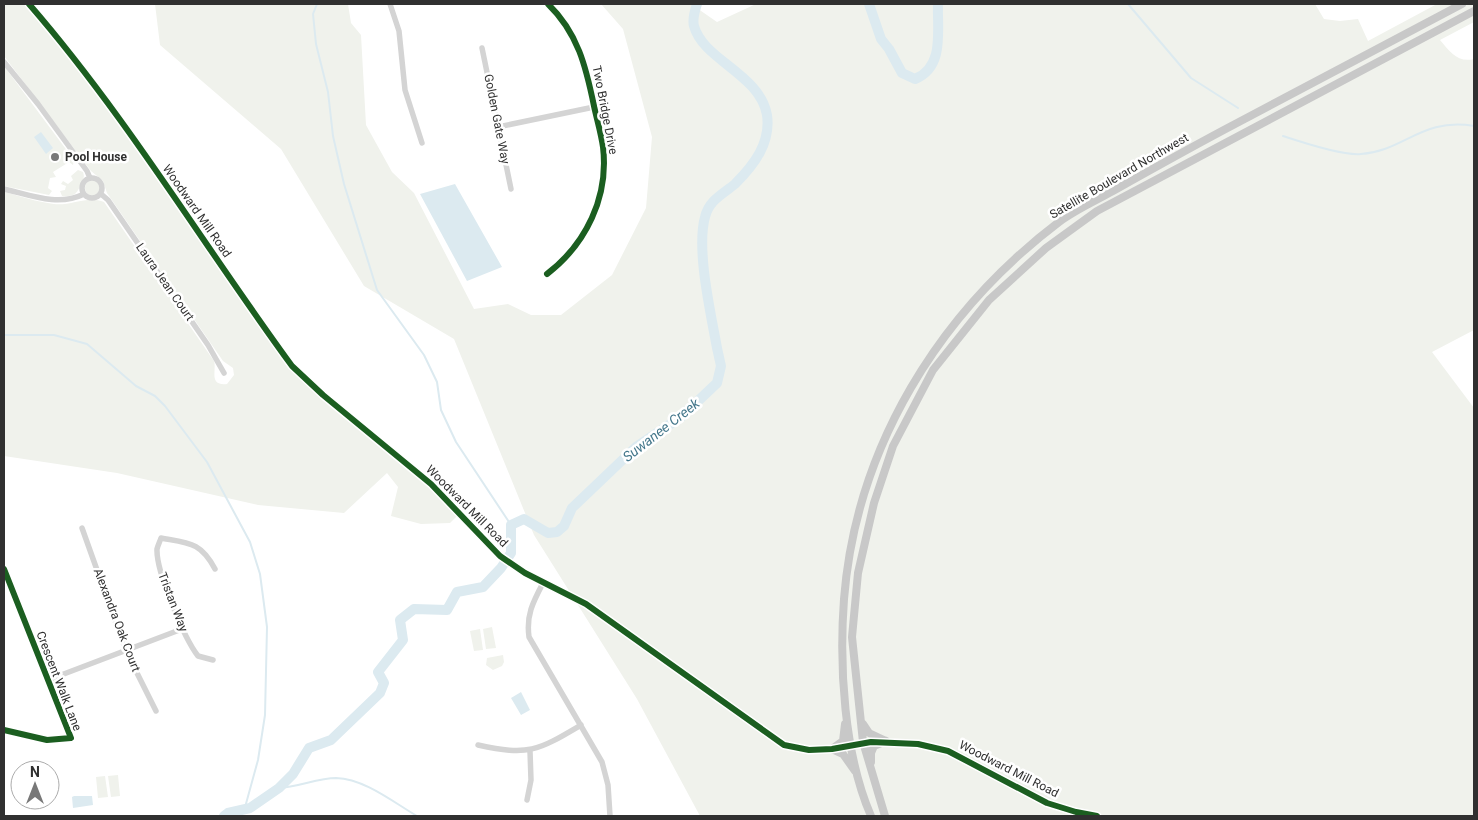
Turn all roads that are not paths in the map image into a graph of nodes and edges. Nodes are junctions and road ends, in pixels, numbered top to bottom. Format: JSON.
{"nodes":[{"id":1,"x":29,"y":4,"type":"edge"},
{"id":2,"x":390,"y":4,"type":"edge"},
{"id":3,"x":548,"y":4,"type":"edge"},
{"id":4,"x":1462,"y":4,"type":"edge"},
{"id":5,"x":1474,"y":11,"type":"edge"},
{"id":6,"x":482,"y":48,"type":"dead end"},
{"id":7,"x":4,"y":62,"type":"edge"},
{"id":8,"x":594,"y":107,"type":"junction"},
{"id":9,"x":498,"y":127,"type":"junction"},
{"id":10,"x":422,"y":143,"type":"dead end"},
{"id":11,"x":90,"y":178,"type":"junction"},
{"id":12,"x":4,"y":189,"type":"edge"},
{"id":13,"x":511,"y":189,"type":"dead end"},
{"id":14,"x":84,"y":194,"type":"junction"},
{"id":15,"x":101,"y":194,"type":"junction"},
{"id":16,"x":547,"y":274,"type":"dead end"},
{"id":17,"x":224,"y":373,"type":"dead end"},
{"id":18,"x":82,"y":528,"type":"dead end"},
{"id":19,"x":4,"y":569,"type":"edge"},
{"id":20,"x":215,"y":569,"type":"dead end"},
{"id":21,"x":543,"y":582,"type":"junction"},
{"id":22,"x":182,"y":629,"type":"junction"},
{"id":23,"x":126,"y":651,"type":"junction"},
{"id":24,"x":213,"y":660,"type":"dead end"},
{"id":25,"x":48,"y":680,"type":"junction"},
{"id":26,"x":844,"y":687,"type":"junction"},
{"id":27,"x":156,"y":711,"type":"dead end"},
{"id":28,"x":860,"y":718,"type":"junction"},
{"id":29,"x":581,"y":725,"type":"junction"},
{"id":30,"x":4,"y":730,"type":"edge"},
{"id":31,"x":886,"y":741,"type":"junction"},
{"id":32,"x":863,"y":742,"type":"junction"},
{"id":33,"x":478,"y":745,"type":"dead end"},
{"id":34,"x":852,"y":745,"type":"junction"},
{"id":35,"x":832,"y":749,"type":"junction"},
{"id":36,"x":530,"y":751,"type":"junction"},
{"id":37,"x":872,"y":774,"type":"junction"},
{"id":38,"x":860,"y":780,"type":"junction"},
{"id":39,"x":527,"y":800,"type":"dead end"},
{"id":40,"x":610,"y":816,"type":"edge"},
{"id":41,"x":871,"y":816,"type":"edge"},
{"id":42,"x":885,"y":816,"type":"edge"},
{"id":43,"x":1097,"y":816,"type":"edge"}],
"edges":[{"from":1,"to":21,"type":"street","name":"Woodward Mill Road"},
{"from":2,"to":10,"type":"street"},
{"from":3,"to":8,"type":"street","name":"Two Bridge Drive"},
{"from":4,"to":26,"type":"main road","name":"Satellite Boulevard Northwest"},
{"from":5,"to":28,"type":"main road","name":"Satellite Boulevard Northwest"},
{"from":6,"to":9,"type":"street","name":"Golden Gate Way"},
{"from":7,"to":11,"type":"street","name":"Laura Jean Court"},
{"from":8,"to":9,"type":"street"},
{"from":8,"to":16,"type":"street","name":"Two Bridge Drive"},
{"from":9,"to":13,"type":"street","name":"Golden Gate Way"},
{"from":11,"to":14,"type":"street"},
{"from":11,"to":15,"type":"street","name":"Laura Jean Court"},
{"from":12,"to":14,"type":"street"},
{"from":14,"to":15,"type":"street"},
{"from":15,"to":17,"type":"street","name":"Laura Jean Court"},
{"from":18,"to":23,"type":"street","name":"Alexandra Oak Court"},
{"from":19,"to":25,"type":"street","name":"Crescent Walk Lane"},
{"from":20,"to":22,"type":"street","name":"Tristan Way"},
{"from":21,"to":29,"type":"street"},
{"from":21,"to":35,"type":"street","name":"Woodward Mill Road"},
{"from":22,"to":23,"type":"street"},
{"from":22,"to":24,"type":"street","name":"Tristan Way"},
{"from":23,"to":25,"type":"street"},
{"from":23,"to":27,"type":"street","name":"Alexandra Oak Court"},
{"from":25,"to":30,"type":"street","name":"Crescent Walk Lane"},
{"from":26,"to":34,"type":"main road","name":"Satellite Boulevard Northwest"},
{"from":26,"to":35,"type":"main road"},
{"from":28,"to":31,"type":"main road"},
{"from":28,"to":32,"type":"main road","name":"Satellite Boulevard Northwest"},
{"from":29,"to":36,"type":"street"},
{"from":29,"to":40,"type":"street"},
{"from":31,"to":32,"type":"street","name":"Woodward Mill Road"},
{"from":31,"to":37,"type":"main road"},
{"from":31,"to":43,"type":"street","name":"Woodward Mill Road"},
{"from":32,"to":34,"type":"street","name":"Woodward Mill Road"},
{"from":32,"to":37,"type":"main road","name":"Satellite Boulevard Northwest"},
{"from":33,"to":36,"type":"street"},
{"from":34,"to":35,"type":"street","name":"Woodward Mill Road"},
{"from":34,"to":38,"type":"main road","name":"Satellite Boulevard Northwest"},
{"from":35,"to":38,"type":"main road"},
{"from":36,"to":39,"type":"street"},
{"from":37,"to":42,"type":"main road","name":"Satellite Boulevard Northwest"},
{"from":38,"to":41,"type":"main road","name":"Satellite Boulevard Northwest"}]}
